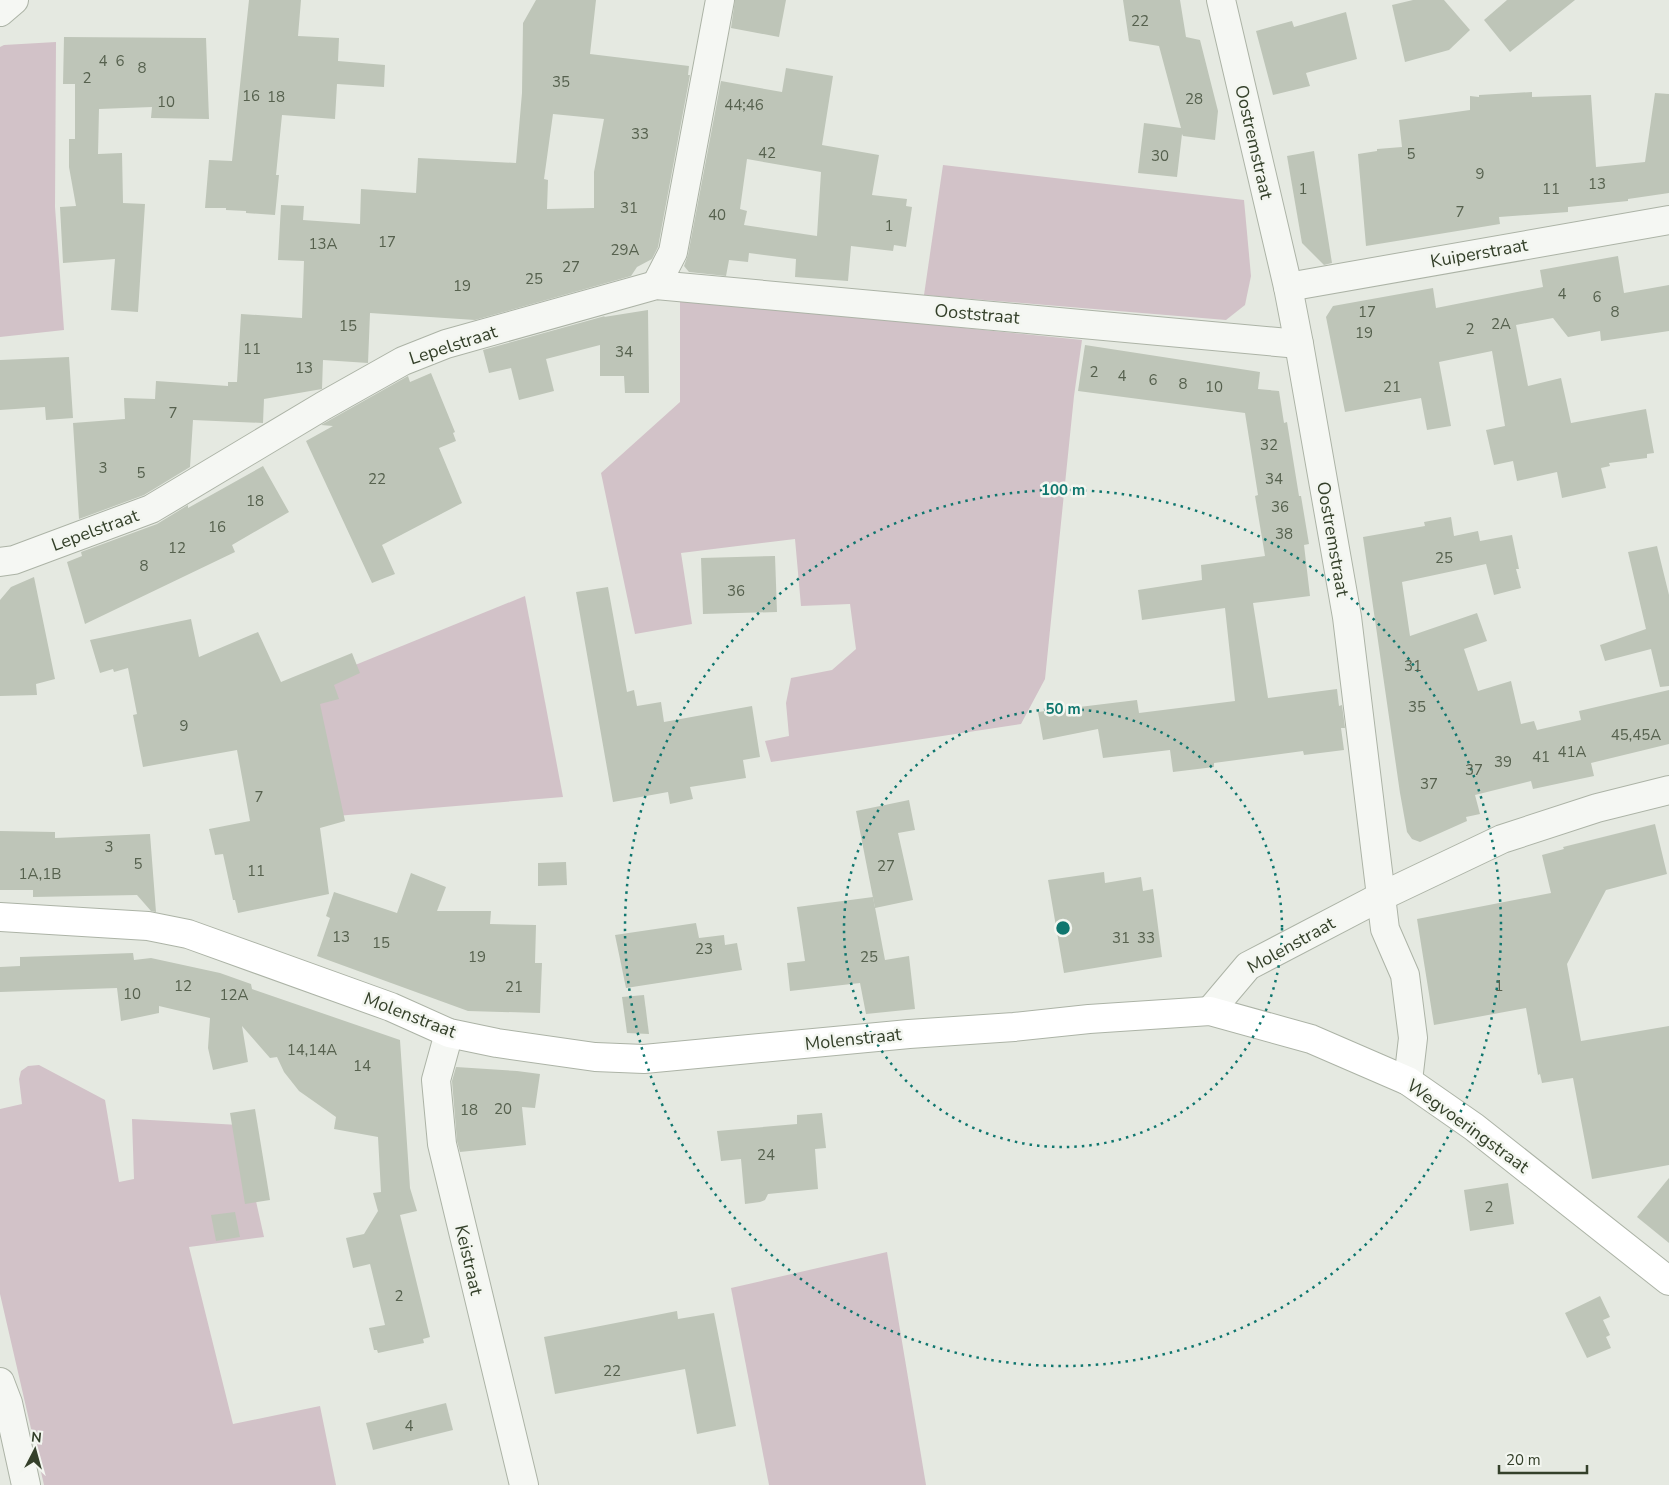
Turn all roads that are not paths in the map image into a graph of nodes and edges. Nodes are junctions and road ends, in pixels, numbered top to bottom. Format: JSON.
{"nodes":[{"id":1,"x":14,"y":0,"type":"edge"},
{"id":2,"x":720,"y":0,"type":"edge"},
{"id":3,"x":1221,"y":0,"type":"edge"},
{"id":4,"x":0,"y":12,"type":"edge"},
{"id":5,"x":1669,"y":220,"type":"edge"},
{"id":6,"x":656,"y":285,"type":"junction"},
{"id":7,"x":1288,"y":287,"type":"junction"},
{"id":8,"x":1299,"y":344,"type":"junction"},
{"id":9,"x":0,"y":562,"type":"edge"},
{"id":10,"x":1669,"y":790,"type":"edge"},
{"id":11,"x":1380,"y":897,"type":"junction"},
{"id":12,"x":0,"y":916,"type":"edge"},
{"id":13,"x":1210,"y":1011,"type":"junction"},
{"id":14,"x":449,"y":1033,"type":"junction"},
{"id":15,"x":1408,"y":1081,"type":"junction"},
{"id":16,"x":1669,"y":1281,"type":"edge"},
{"id":17,"x":0,"y":1382,"type":"edge"},
{"id":18,"x":26,"y":1485,"type":"edge"},
{"id":19,"x":524,"y":1485,"type":"edge"}],
"edges":[{"from":1,"to":4,"type":"street"},
{"from":2,"to":6,"type":"street"},
{"from":3,"to":7,"type":"street","name":"Oostremstraat"},
{"from":5,"to":7,"type":"street","name":"Kuiperstraat"},
{"from":6,"to":8,"type":"street","name":"Ooststraat"},
{"from":6,"to":9,"type":"street","name":"Lepelstraat"},
{"from":7,"to":8,"type":"street","name":"Oostremstraat"},
{"from":8,"to":11,"type":"street","name":"Oostremstraat"},
{"from":10,"to":11,"type":"street","name":"Molenstraat"},
{"from":11,"to":13,"type":"street","name":"Molenstraat"},
{"from":11,"to":15,"type":"street","name":"Oostremstraat"},
{"from":12,"to":14,"type":"street","name":"Molenstraat"},
{"from":13,"to":14,"type":"street","name":"Molenstraat"},
{"from":13,"to":15,"type":"street","name":"Wegvoeringstraat"},
{"from":14,"to":19,"type":"street","name":"Keistraat"},
{"from":15,"to":16,"type":"street","name":"Wegvoeringstraat"},
{"from":17,"to":18,"type":"street"}]}
